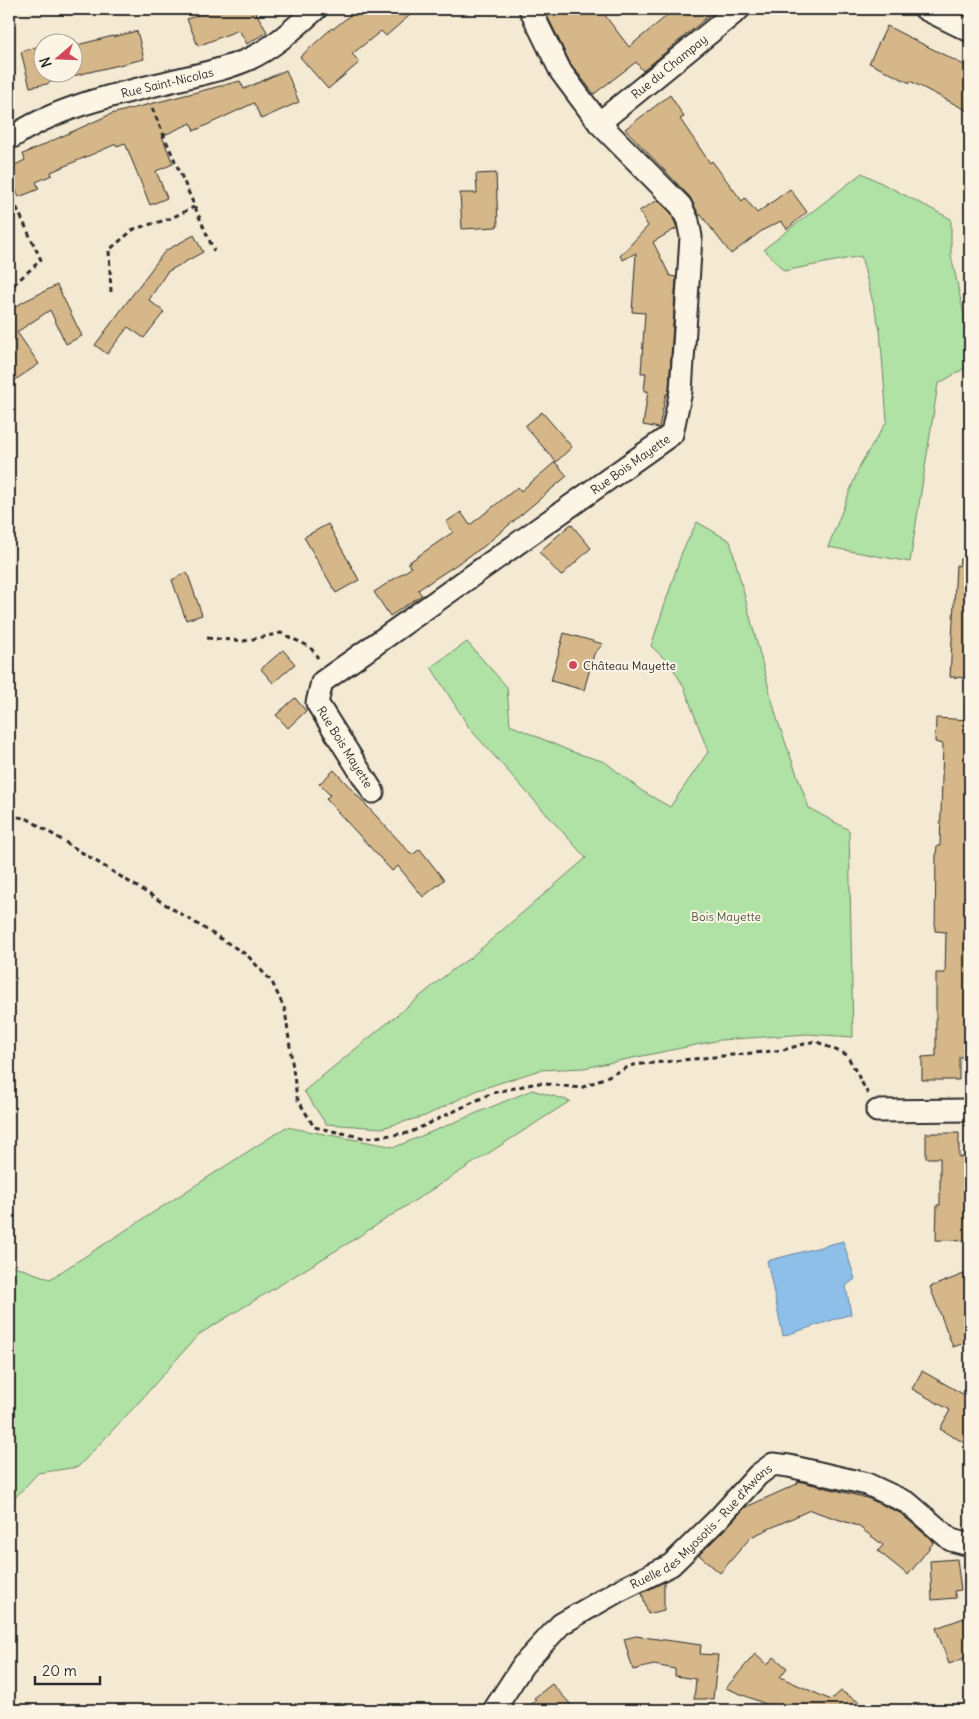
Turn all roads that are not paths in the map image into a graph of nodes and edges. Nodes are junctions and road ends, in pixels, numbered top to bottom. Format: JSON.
{"nodes":[{"id":1,"x":316,"y":9,"type":"edge"},
{"id":2,"x":530,"y":9,"type":"edge"},
{"id":3,"x":739,"y":9,"type":"edge"},
{"id":4,"x":926,"y":9,"type":"edge"},
{"id":5,"x":970,"y":31,"type":"edge"},
{"id":6,"x":599,"y":123,"type":"junction"},
{"id":7,"x":9,"y":139,"type":"edge"},
{"id":8,"x":373,"y":792,"type":"dead end"},
{"id":9,"x":970,"y":1110,"type":"edge"},
{"id":10,"x":877,"y":1111,"type":"road end"},
{"id":11,"x":970,"y":1546,"type":"edge"},
{"id":12,"x":494,"y":1710,"type":"edge"}],
"edges":[{"from":1,"to":7,"type":"street","name":"Rue Saint-Nicolas"},
{"from":2,"to":6,"type":"street","name":"Rue Bois Mayette"},
{"from":3,"to":6,"type":"street","name":"Rue du Champay"},
{"from":4,"to":5,"type":"street"},
{"from":6,"to":8,"type":"street","name":"Rue Bois Mayette"},
{"from":9,"to":10,"type":"street"},
{"from":11,"to":12,"type":"street","name":"Ruelle des Myosotis - Rue d'Awans"}]}
